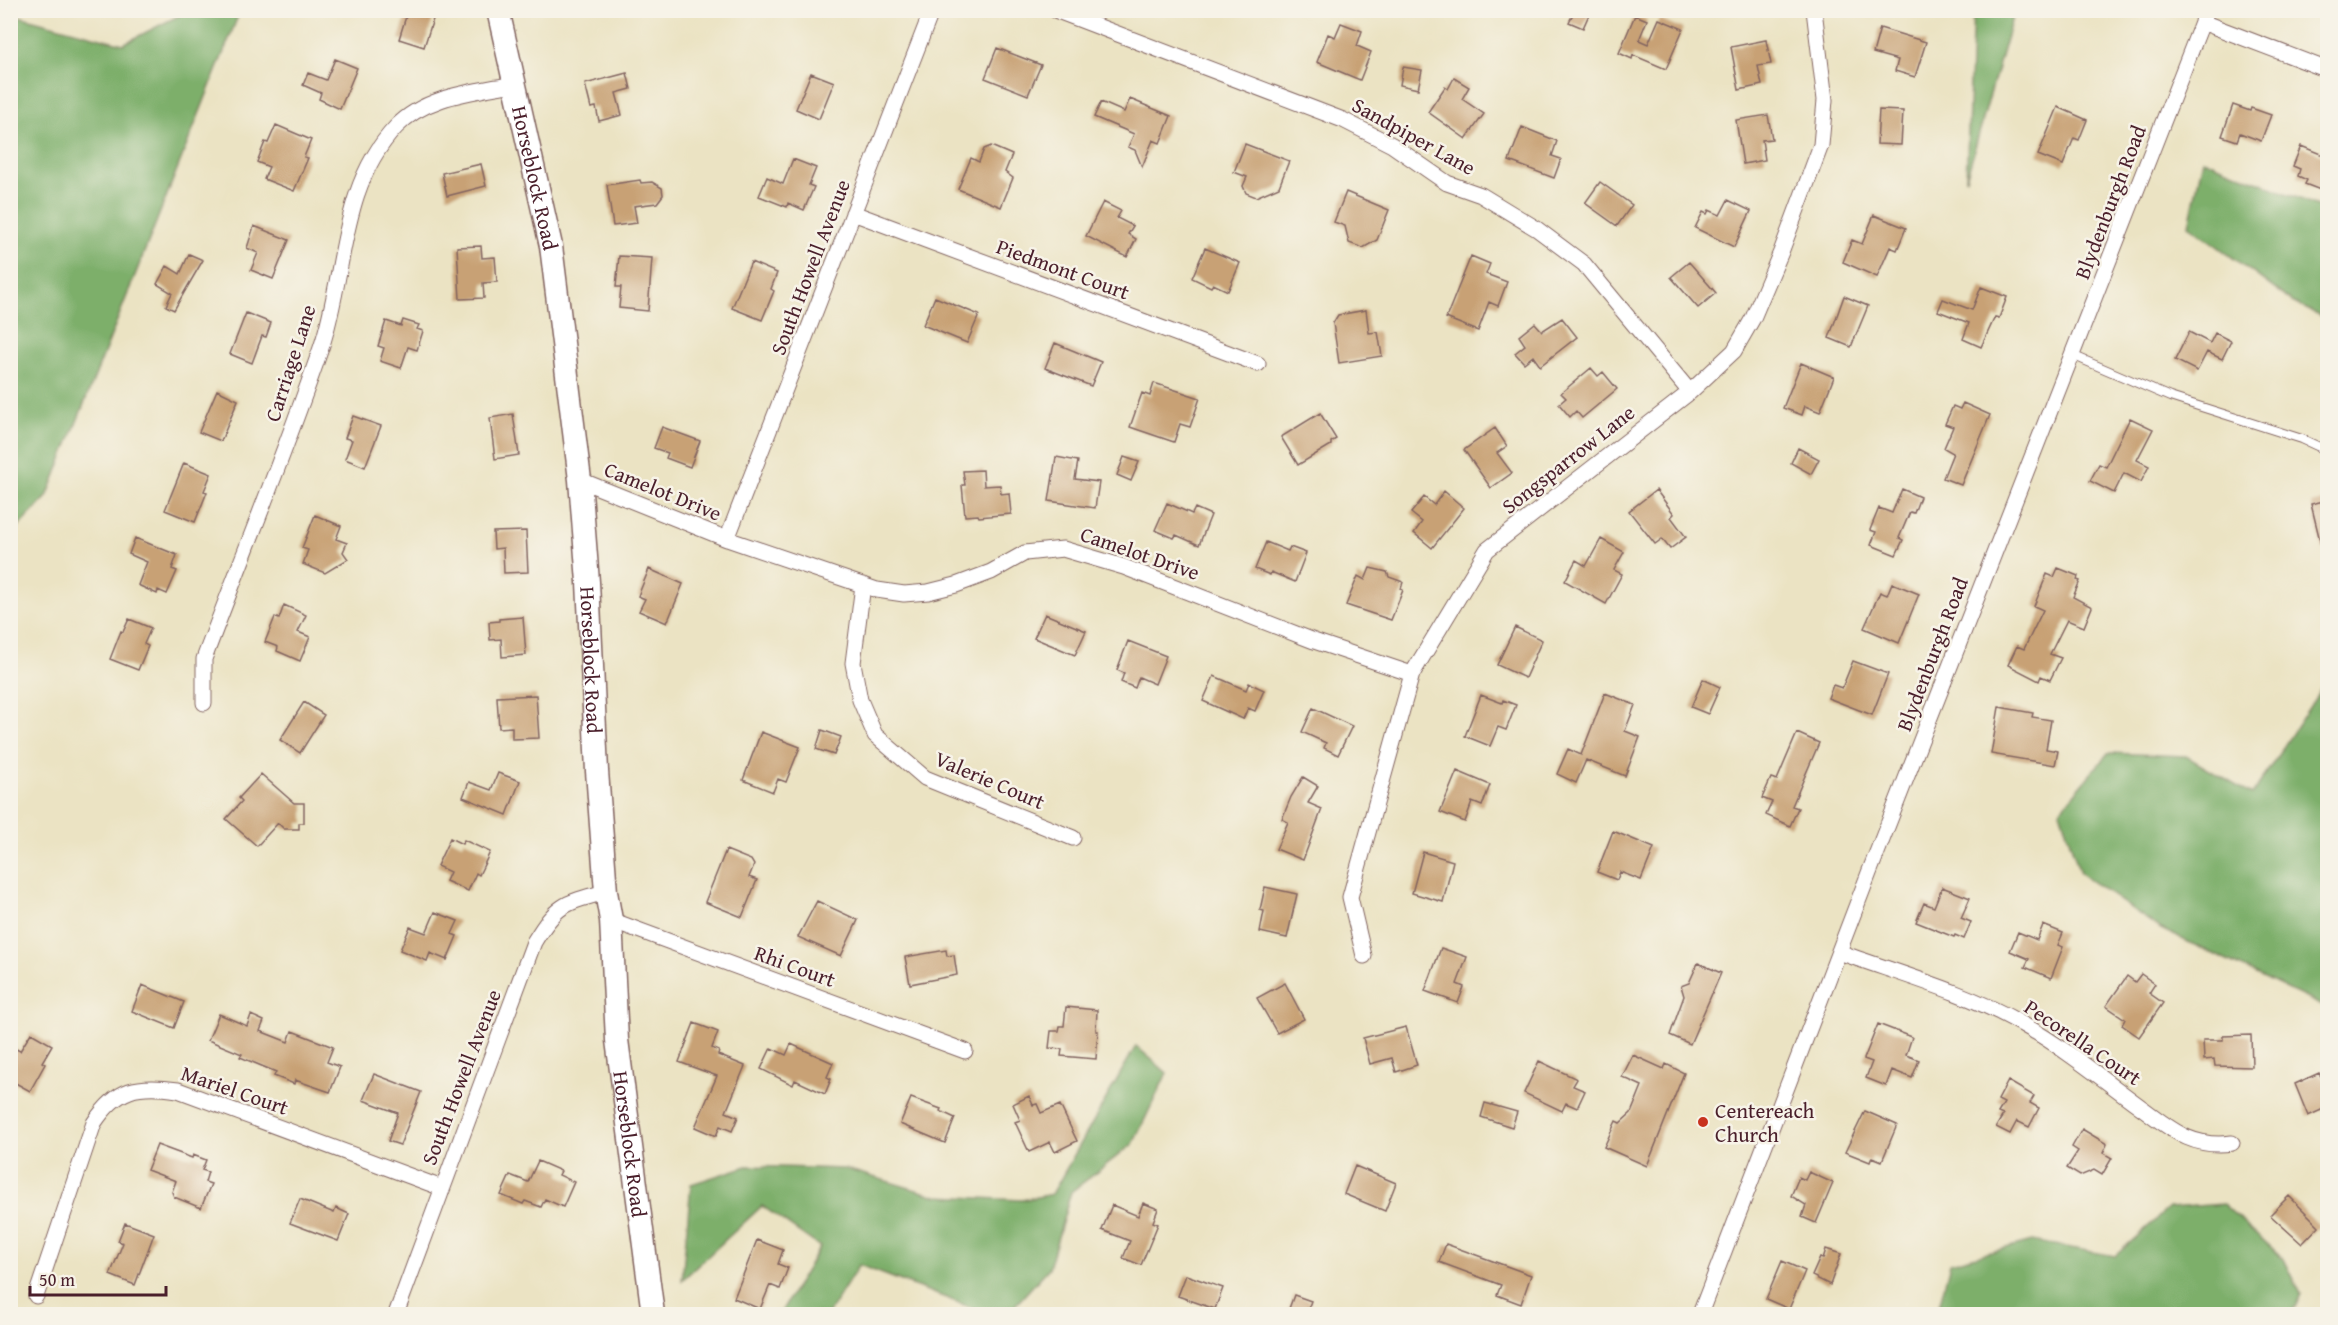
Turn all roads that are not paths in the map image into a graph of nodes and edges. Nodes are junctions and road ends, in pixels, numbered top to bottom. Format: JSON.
{"nodes":[{"id":1,"x":498,"y":10,"type":"edge"},
{"id":2,"x":932,"y":10,"type":"edge"},
{"id":3,"x":1055,"y":10,"type":"edge"},
{"id":4,"x":1814,"y":10,"type":"edge"},
{"id":5,"x":2205,"y":16,"type":"edge"},
{"id":6,"x":2328,"y":70,"type":"edge"},
{"id":7,"x":513,"y":84,"type":"junction"},
{"id":8,"x":853,"y":213,"type":"junction"},
{"id":9,"x":2072,"y":355,"type":"junction"},
{"id":10,"x":1258,"y":364,"type":"dead end"},
{"id":11,"x":1690,"y":392,"type":"junction"},
{"id":12,"x":2328,"y":451,"type":"edge"},
{"id":13,"x":580,"y":480,"type":"junction"},
{"id":14,"x":727,"y":539,"type":"junction"},
{"id":15,"x":863,"y":585,"type":"junction"},
{"id":16,"x":1412,"y":674,"type":"junction"},
{"id":17,"x":204,"y":703,"type":"dead end"},
{"id":18,"x":1073,"y":838,"type":"dead end"},
{"id":19,"x":606,"y":892,"type":"junction"},
{"id":20,"x":611,"y":920,"type":"junction"},
{"id":21,"x":1839,"y":952,"type":"junction"},
{"id":22,"x":1364,"y":956,"type":"dead end"},
{"id":23,"x":965,"y":1051,"type":"dead end"},
{"id":24,"x":2232,"y":1143,"type":"dead end"},
{"id":25,"x":442,"y":1188,"type":"junction"},
{"id":26,"x":36,"y":1296,"type":"dead end"},
{"id":27,"x":396,"y":1314,"type":"edge"},
{"id":28,"x":653,"y":1314,"type":"edge"},
{"id":29,"x":1700,"y":1314,"type":"edge"}],
"edges":[{"from":1,"to":7,"type":"street","name":"Horseblock Road"},
{"from":2,"to":8,"type":"street","name":"South Howell Avenue"},
{"from":3,"to":11,"type":"street","name":"Sandpiper Lane"},
{"from":4,"to":11,"type":"street","name":"Songsparrow Lane"},
{"from":5,"to":6,"type":"street"},
{"from":5,"to":9,"type":"street","name":"Blydenburgh Road"},
{"from":7,"to":13,"type":"street","name":"Horseblock Road"},
{"from":7,"to":17,"type":"street","name":"Carriage Lane"},
{"from":8,"to":10,"type":"street","name":"Piedmont Court"},
{"from":8,"to":14,"type":"street","name":"South Howell Avenue"},
{"from":9,"to":12,"type":"lane"},
{"from":9,"to":21,"type":"street","name":"Blydenburgh Road"},
{"from":11,"to":16,"type":"street","name":"Songsparrow Lane"},
{"from":13,"to":14,"type":"street","name":"Camelot Drive"},
{"from":13,"to":19,"type":"street","name":"Horseblock Road"},
{"from":14,"to":15,"type":"street","name":"Camelot Drive"},
{"from":15,"to":16,"type":"street","name":"Camelot Drive"},
{"from":15,"to":18,"type":"street","name":"Valerie Court"},
{"from":16,"to":22,"type":"street","name":"Songsparrow Lane"},
{"from":19,"to":20,"type":"street","name":"Horseblock Road"},
{"from":19,"to":25,"type":"street","name":"South Howell Avenue"},
{"from":20,"to":23,"type":"street","name":"Rhi Court"},
{"from":20,"to":28,"type":"street","name":"Horseblock Road"},
{"from":21,"to":24,"type":"street","name":"Pecorella Court"},
{"from":21,"to":29,"type":"street","name":"Blydenburgh Road"},
{"from":25,"to":26,"type":"street","name":"Mariel Court"},
{"from":25,"to":27,"type":"street","name":"South Howell Avenue"}]}
